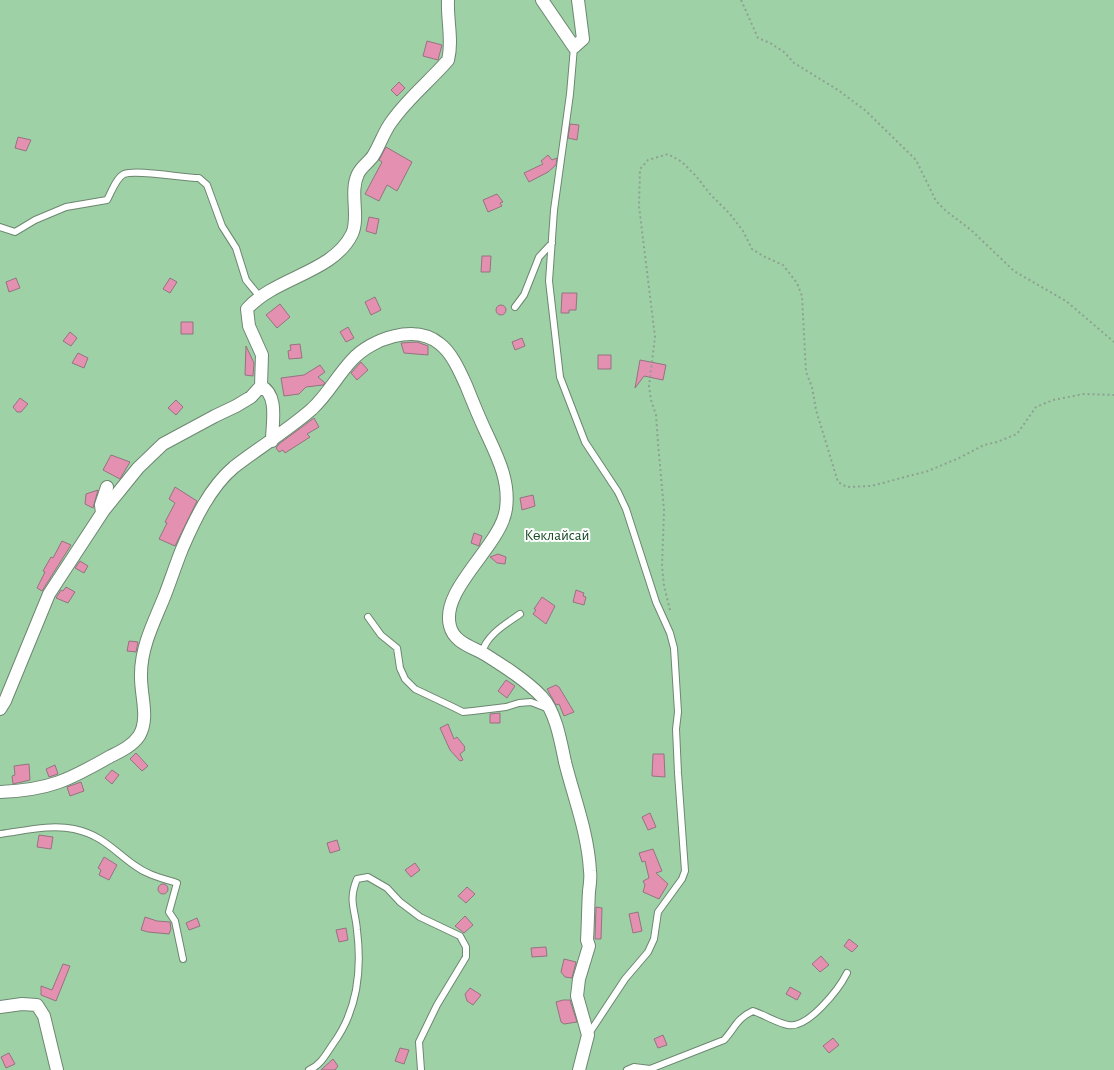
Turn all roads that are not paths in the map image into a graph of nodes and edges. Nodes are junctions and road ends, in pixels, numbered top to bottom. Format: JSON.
{"nodes":[{"id":1,"x":448,"y":0,"type":"edge"},
{"id":2,"x":542,"y":0,"type":"edge"},
{"id":3,"x":578,"y":0,"type":"edge"},
{"id":4,"x":574,"y":47,"type":"junction"},
{"id":5,"x":0,"y":227,"type":"edge"},
{"id":6,"x":552,"y":243,"type":"junction"},
{"id":7,"x":260,"y":297,"type":"junction"},
{"id":8,"x":515,"y":307,"type":"dead end"},
{"id":9,"x":261,"y":386,"type":"junction"},
{"id":10,"x":272,"y":441,"type":"junction"},
{"id":11,"x":107,"y":487,"type":"dead end"},
{"id":12,"x":102,"y":513,"type":"junction"},
{"id":13,"x":520,"y":614,"type":"dead end"},
{"id":14,"x":368,"y":617,"type":"dead end"},
{"id":15,"x":482,"y":653,"type":"junction"},
{"id":16,"x":0,"y":709,"type":"edge"},
{"id":17,"x":549,"y":709,"type":"junction"},
{"id":18,"x":0,"y":792,"type":"edge"},
{"id":19,"x":0,"y":834,"type":"edge"},
{"id":20,"x":183,"y":960,"type":"dead end"},
{"id":21,"x":847,"y":973,"type":"dead end"},
{"id":22,"x":0,"y":1007,"type":"edge"},
{"id":23,"x":588,"y":1035,"type":"junction"},
{"id":24,"x":57,"y":1070,"type":"edge"},
{"id":25,"x":309,"y":1070,"type":"edge"},
{"id":26,"x":421,"y":1070,"type":"edge"},
{"id":27,"x":579,"y":1070,"type":"edge"},
{"id":28,"x":627,"y":1070,"type":"edge"}],
"edges":[{"from":1,"to":7,"type":"street"},
{"from":2,"to":4,"type":"street"},
{"from":3,"to":4,"type":"street"},
{"from":4,"to":6,"type":"lane"},
{"from":5,"to":7,"type":"lane"},
{"from":6,"to":8,"type":"lane"},
{"from":6,"to":23,"type":"lane"},
{"from":7,"to":9,"type":"street"},
{"from":9,"to":10,"type":"street"},
{"from":9,"to":12,"type":"street"},
{"from":10,"to":15,"type":"street"},
{"from":10,"to":18,"type":"street"},
{"from":11,"to":12,"type":"street"},
{"from":12,"to":16,"type":"street"},
{"from":13,"to":15,"type":"lane"},
{"from":14,"to":17,"type":"lane"},
{"from":15,"to":17,"type":"street"},
{"from":17,"to":23,"type":"street"},
{"from":19,"to":20,"type":"lane"},
{"from":21,"to":28,"type":"lane"},
{"from":22,"to":24,"type":"street"},
{"from":23,"to":27,"type":"street"},
{"from":25,"to":26,"type":"lane"}]}
